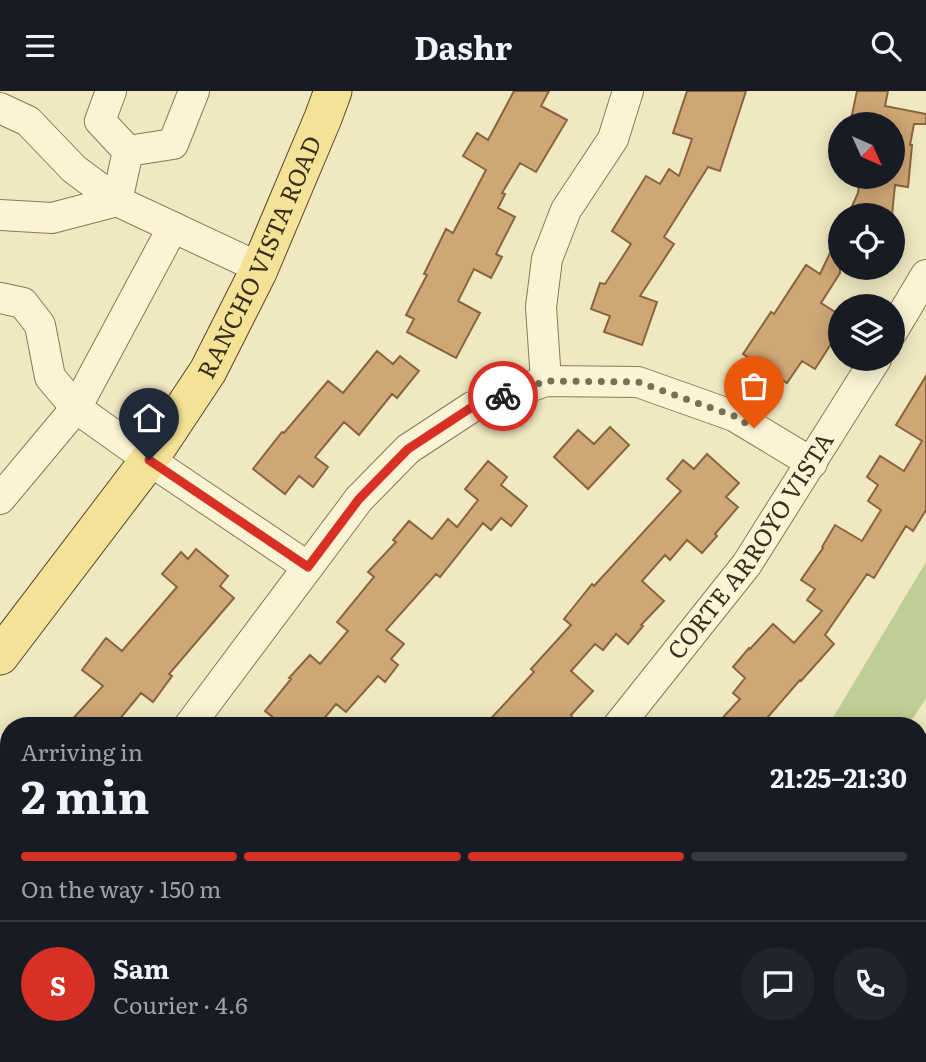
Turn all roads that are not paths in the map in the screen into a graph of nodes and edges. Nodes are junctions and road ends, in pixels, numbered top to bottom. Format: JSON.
{"nodes":[{"id":1,"x":111,"y":91,"type":"edge"},
{"id":2,"x":194,"y":91,"type":"edge"},
{"id":3,"x":332,"y":91,"type":"edge"},
{"id":4,"x":628,"y":91,"type":"edge"},
{"id":5,"x":0,"y":108,"type":"edge"},
{"id":6,"x":128,"y":151,"type":"junction"},
{"id":7,"x":117,"y":201,"type":"junction"},
{"id":8,"x":0,"y":215,"type":"edge"},
{"id":9,"x":173,"y":227,"type":"junction"},
{"id":10,"x":260,"y":268,"type":"junction"},
{"id":11,"x":926,"y":275,"type":"edge"},
{"id":12,"x":2,"y":298,"type":"edge"},
{"id":13,"x":905,"y":310,"type":"edge"},
{"id":14,"x":869,"y":371,"type":"edge"},
{"id":15,"x":546,"y":381,"type":"junction"},
{"id":16,"x":76,"y":408,"type":"junction"},
{"id":17,"x":149,"y":460,"type":"junction"},
{"id":18,"x":812,"y":463,"type":"junction"},
{"id":19,"x":0,"y":499,"type":"edge"},
{"id":20,"x":308,"y":567,"type":"junction"},
{"id":21,"x":0,"y":656,"type":"edge"},
{"id":22,"x":196,"y":717,"type":"edge"},
{"id":23,"x":625,"y":717,"type":"edge"}],
"edges":[{"from":1,"to":6,"type":"street"},
{"from":2,"to":6,"type":"street"},
{"from":3,"to":10,"type":"main road","name":"RANCHO VISTA ROAD"},
{"from":4,"to":15,"type":"street"},
{"from":5,"to":7,"type":"street"},
{"from":6,"to":7,"type":"street"},
{"from":7,"to":8,"type":"street"},
{"from":7,"to":9,"type":"street"},
{"from":9,"to":10,"type":"street"},
{"from":9,"to":16,"type":"street"},
{"from":10,"to":17,"type":"main road","name":"RANCHO VISTA ROAD"},
{"from":11,"to":13,"type":"street"},
{"from":12,"to":16,"type":"street"},
{"from":14,"to":18,"type":"street","name":"CORTE ARROYO VISTA"},
{"from":15,"to":18,"type":"street"},
{"from":15,"to":20,"type":"street"},
{"from":16,"to":17,"type":"street"},
{"from":16,"to":19,"type":"street"},
{"from":17,"to":20,"type":"street"},
{"from":17,"to":21,"type":"main road","name":"RANCHO VISTA ROAD"},
{"from":18,"to":23,"type":"street","name":"CORTE ARROYO VISTA"},
{"from":20,"to":22,"type":"street"}]}
